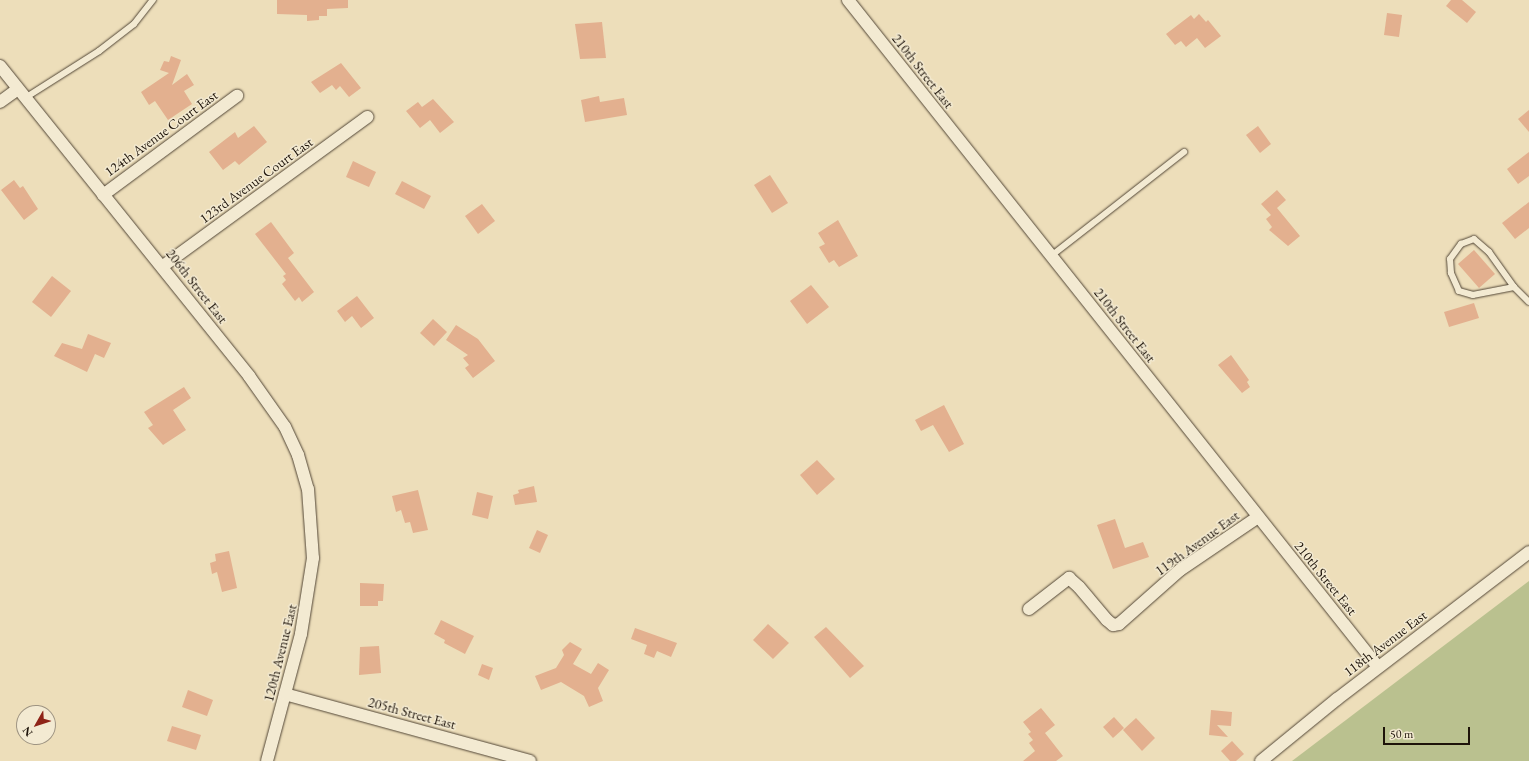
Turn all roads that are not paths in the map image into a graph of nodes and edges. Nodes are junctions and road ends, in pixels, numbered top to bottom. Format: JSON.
{"nodes":[{"id":1,"x":153,"y":0,"type":"edge"},
{"id":2,"x":848,"y":0,"type":"edge"},
{"id":3,"x":0,"y":66,"type":"edge"},
{"id":4,"x":21,"y":93,"type":"junction"},
{"id":5,"x":237,"y":96,"type":"dead end"},
{"id":6,"x":0,"y":102,"type":"edge"},
{"id":7,"x":367,"y":117,"type":"dead end"},
{"id":8,"x":1184,"y":152,"type":"dead end"},
{"id":9,"x":103,"y":195,"type":"junction"},
{"id":10,"x":1051,"y":256,"type":"junction"},
{"id":11,"x":163,"y":266,"type":"junction"},
{"id":12,"x":1514,"y":287,"type":"junction"},
{"id":13,"x":1529,"y":302,"type":"edge"},
{"id":14,"x":1258,"y":517,"type":"junction"},
{"id":15,"x":313,"y":551,"type":"joint"},
{"id":16,"x":1529,"y":552,"type":"edge"},
{"id":17,"x":1029,"y":609,"type":"dead end"},
{"id":18,"x":1378,"y":667,"type":"junction"},
{"id":19,"x":286,"y":694,"type":"junction"},
{"id":20,"x":266,"y":761,"type":"edge"},
{"id":21,"x":530,"y":761,"type":"edge"},
{"id":22,"x":1261,"y":761,"type":"edge"}],
"edges":[{"from":1,"to":4,"type":"lane"},
{"from":2,"to":10,"type":"street","name":"210th Street East"},
{"from":3,"to":4,"type":"street","name":"206th Street East"},
{"from":4,"to":6,"type":"street"},
{"from":4,"to":9,"type":"street","name":"206th Street East"},
{"from":5,"to":9,"type":"street","name":"124th Avenue Court East"},
{"from":7,"to":11,"type":"street","name":"123rd Avenue Court East"},
{"from":8,"to":10,"type":"lane"},
{"from":9,"to":11,"type":"street","name":"206th Street East"},
{"from":10,"to":14,"type":"street","name":"210th Street East"},
{"from":11,"to":15,"type":"street","name":"206th Street East"},
{"from":12,"to":12,"type":"lane"},
{"from":12,"to":13,"type":"lane"},
{"from":14,"to":17,"type":"street","name":"119th Avenue East"},
{"from":14,"to":18,"type":"street","name":"210th Street East"},
{"from":15,"to":19,"type":"street","name":"120th Avenue East"},
{"from":16,"to":18,"type":"street","name":"118th Avenue East"},
{"from":18,"to":22,"type":"street","name":"118th Avenue East"},
{"from":19,"to":20,"type":"street","name":"120th Avenue East"},
{"from":19,"to":21,"type":"street","name":"205th Street East"}]}
